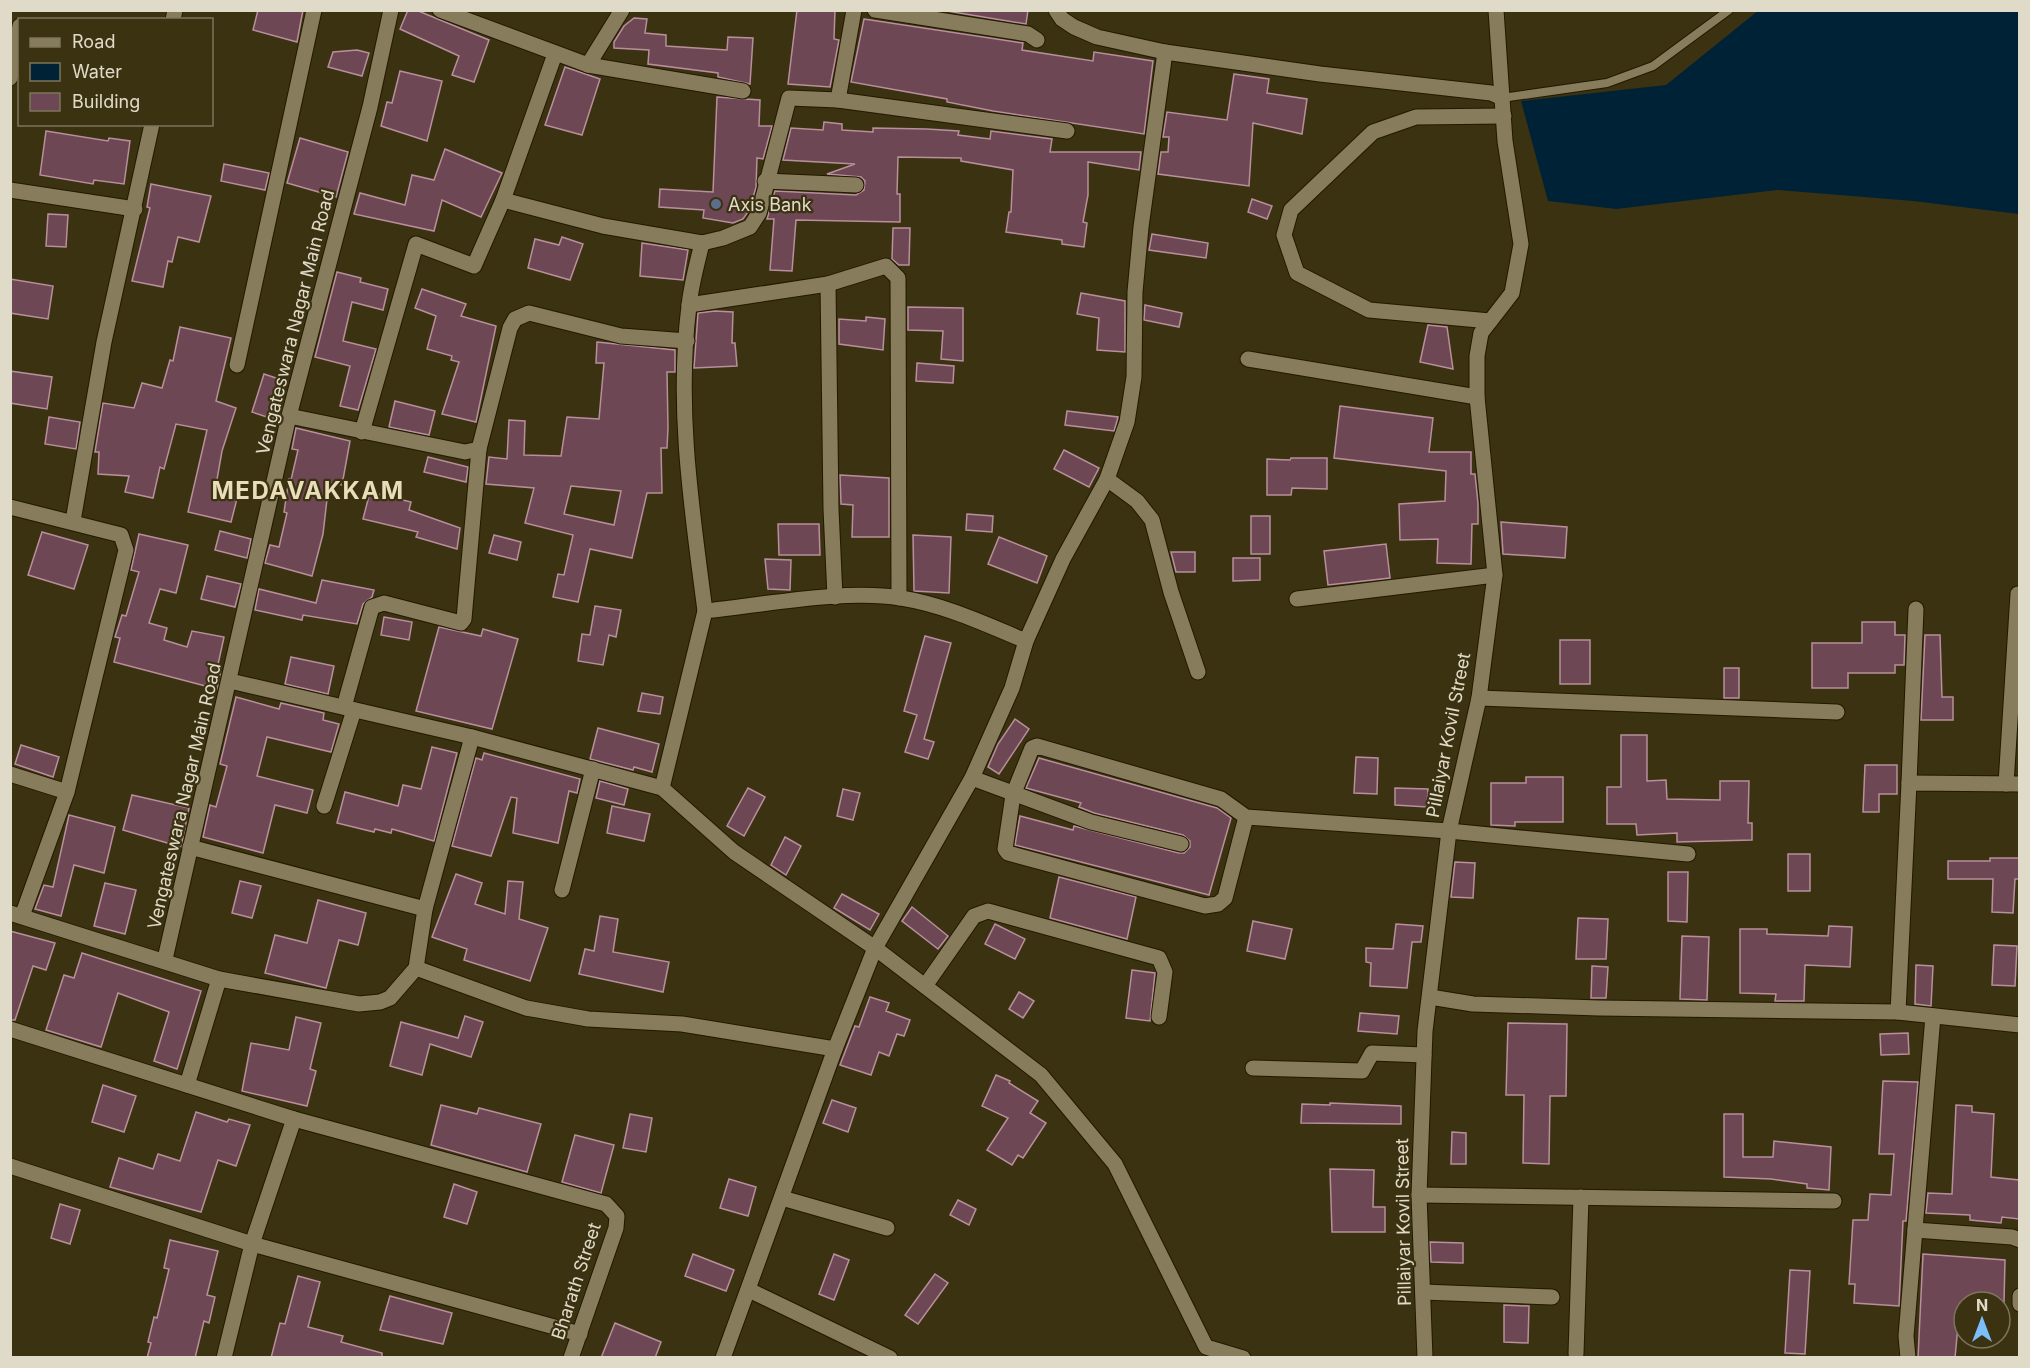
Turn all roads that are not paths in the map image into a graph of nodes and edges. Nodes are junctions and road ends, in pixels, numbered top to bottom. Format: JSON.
{"nodes":[{"id":1,"x":314,"y":10,"type":"edge"},
{"id":2,"x":391,"y":10,"type":"edge"},
{"id":3,"x":440,"y":10,"type":"edge"},
{"id":4,"x":622,"y":10,"type":"edge"},
{"id":5,"x":854,"y":10,"type":"edge"},
{"id":6,"x":875,"y":10,"type":"edge"},
{"id":7,"x":1056,"y":10,"type":"edge"},
{"id":8,"x":1496,"y":10,"type":"edge"},
{"id":9,"x":1729,"y":10,"type":"edge"},
{"id":10,"x":18,"y":36,"type":"edge"},
{"id":11,"x":1037,"y":40,"type":"dead end"},
{"id":12,"x":1165,"y":51,"type":"junction"},
{"id":13,"x":555,"y":54,"type":"junction"},
{"id":14,"x":588,"y":65,"type":"junction"},
{"id":15,"x":10,"y":78,"type":"edge"},
{"id":16,"x":743,"y":91,"type":"dead end"},
{"id":17,"x":1502,"y":98,"type":"junction"},
{"id":18,"x":838,"y":100,"type":"junction"},
{"id":19,"x":1504,"y":116,"type":"junction"},
{"id":20,"x":152,"y":126,"type":"edge"},
{"id":21,"x":1067,"y":131,"type":"dead end"},
{"id":22,"x":765,"y":181,"type":"junction"},
{"id":23,"x":856,"y":185,"type":"dead end"},
{"id":24,"x":10,"y":190,"type":"edge"},
{"id":25,"x":503,"y":200,"type":"junction"},
{"id":26,"x":135,"y":209,"type":"junction"},
{"id":27,"x":702,"y":243,"type":"junction"},
{"id":28,"x":828,"y":284,"type":"junction"},
{"id":29,"x":689,"y":305,"type":"junction"},
{"id":30,"x":1490,"y":321,"type":"junction"},
{"id":31,"x":687,"y":341,"type":"junction"},
{"id":32,"x":1248,"y":359,"type":"dead end"},
{"id":33,"x":237,"y":365,"type":"dead end"},
{"id":34,"x":1476,"y":397,"type":"junction"},
{"id":35,"x":289,"y":416,"type":"junction"},
{"id":36,"x":362,"y":432,"type":"junction"},
{"id":37,"x":479,"y":449,"type":"junction"},
{"id":38,"x":1107,"y":479,"type":"junction"},
{"id":39,"x":10,"y":507,"type":"edge"},
{"id":40,"x":73,"y":521,"type":"junction"},
{"id":41,"x":1495,"y":574,"type":"junction"},
{"id":42,"x":2018,"y":594,"type":"edge"},
{"id":43,"x":835,"y":597,"type":"junction"},
{"id":44,"x":899,"y":598,"type":"junction"},
{"id":45,"x":1297,"y":599,"type":"dead end"},
{"id":46,"x":1916,"y":609,"type":"dead end"},
{"id":47,"x":705,"y":611,"type":"junction"},
{"id":48,"x":1026,"y":641,"type":"junction"},
{"id":49,"x":1198,"y":672,"type":"dead end"},
{"id":50,"x":230,"y":681,"type":"junction"},
{"id":51,"x":1479,"y":698,"type":"junction"},
{"id":52,"x":349,"y":709,"type":"junction"},
{"id":53,"x":1837,"y":712,"type":"dead end"},
{"id":54,"x":472,"y":737,"type":"junction"},
{"id":55,"x":593,"y":769,"type":"junction"},
{"id":56,"x":10,"y":774,"type":"edge"},
{"id":57,"x":972,"y":778,"type":"junction"},
{"id":58,"x":1909,"y":783,"type":"junction"},
{"id":59,"x":2013,"y":784,"type":"edge"},
{"id":60,"x":662,"y":788,"type":"junction"},
{"id":61,"x":67,"y":792,"type":"junction"},
{"id":62,"x":1013,"y":795,"type":"junction"},
{"id":63,"x":324,"y":806,"type":"dead end"},
{"id":64,"x":1246,"y":817,"type":"junction"},
{"id":65,"x":1449,"y":831,"type":"junction"},
{"id":66,"x":1181,"y":844,"type":"dead end"},
{"id":67,"x":190,"y":847,"type":"junction"},
{"id":68,"x":1688,"y":854,"type":"dead end"},
{"id":69,"x":562,"y":890,"type":"dead end"},
{"id":70,"x":425,"y":909,"type":"junction"},
{"id":71,"x":16,"y":915,"type":"edge"},
{"id":72,"x":875,"y":948,"type":"junction"},
{"id":73,"x":165,"y":959,"type":"junction"},
{"id":74,"x":416,"y":968,"type":"junction"},
{"id":75,"x":219,"y":978,"type":"junction"},
{"id":76,"x":925,"y":986,"type":"junction"},
{"id":77,"x":1430,"y":997,"type":"junction"},
{"id":78,"x":1898,"y":1012,"type":"junction"},
{"id":79,"x":1933,"y":1016,"type":"junction"},
{"id":80,"x":1159,"y":1017,"type":"dead end"},
{"id":81,"x":2019,"y":1025,"type":"edge"},
{"id":82,"x":10,"y":1029,"type":"edge"},
{"id":83,"x":835,"y":1049,"type":"junction"},
{"id":84,"x":1424,"y":1055,"type":"junction"},
{"id":85,"x":1253,"y":1068,"type":"dead end"},
{"id":86,"x":187,"y":1084,"type":"junction"},
{"id":87,"x":294,"y":1119,"type":"junction"},
{"id":88,"x":10,"y":1166,"type":"edge"},
{"id":89,"x":1419,"y":1195,"type":"junction"},
{"id":90,"x":1581,"y":1197,"type":"junction"},
{"id":91,"x":782,"y":1198,"type":"junction"},
{"id":92,"x":1834,"y":1201,"type":"dead end"},
{"id":93,"x":886,"y":1228,"type":"dead end"},
{"id":94,"x":1915,"y":1230,"type":"junction"},
{"id":95,"x":2019,"y":1240,"type":"edge"},
{"id":96,"x":252,"y":1244,"type":"junction"},
{"id":97,"x":749,"y":1290,"type":"junction"},
{"id":98,"x":1423,"y":1292,"type":"junction"},
{"id":99,"x":2019,"y":1296,"type":"edge"},
{"id":100,"x":1552,"y":1297,"type":"dead end"},
{"id":101,"x":2019,"y":1304,"type":"edge"},
{"id":102,"x":580,"y":1334,"type":"junction"},
{"id":103,"x":1205,"y":1352,"type":"edge"},
{"id":104,"x":1576,"y":1354,"type":"dead end"},
{"id":105,"x":224,"y":1358,"type":"edge"},
{"id":106,"x":571,"y":1358,"type":"edge"},
{"id":107,"x":723,"y":1358,"type":"edge"},
{"id":108,"x":890,"y":1358,"type":"edge"},
{"id":109,"x":1243,"y":1358,"type":"edge"},
{"id":110,"x":1425,"y":1358,"type":"edge"},
{"id":111,"x":1908,"y":1358,"type":"edge"}],
"edges":[{"from":1,"to":33,"type":"street"},
{"from":2,"to":35,"type":"street","name":"Vengateswara Nagar Main Road"},
{"from":3,"to":13,"type":"street"},
{"from":4,"to":14,"type":"street"},
{"from":5,"to":18,"type":"street"},
{"from":6,"to":11,"type":"street"},
{"from":7,"to":12,"type":"street"},
{"from":8,"to":17,"type":"street","name":"Pillaiyar Kovil Street"},
{"from":9,"to":17,"type":"lane"},
{"from":10,"to":15,"type":"street"},
{"from":12,"to":17,"type":"street"},
{"from":12,"to":38,"type":"street"},
{"from":13,"to":14,"type":"street"},
{"from":13,"to":25,"type":"street"},
{"from":14,"to":16,"type":"street"},
{"from":17,"to":19,"type":"street","name":"Pillaiyar Kovil Street"},
{"from":18,"to":21,"type":"street"},
{"from":18,"to":22,"type":"street"},
{"from":19,"to":30,"type":"street","name":"Pillaiyar Kovil Street"},
{"from":19,"to":30,"type":"street"},
{"from":20,"to":26,"type":"street"},
{"from":22,"to":23,"type":"street"},
{"from":22,"to":27,"type":"street"},
{"from":24,"to":26,"type":"street"},
{"from":25,"to":27,"type":"street"},
{"from":25,"to":36,"type":"street"},
{"from":26,"to":40,"type":"street"},
{"from":27,"to":29,"type":"street"},
{"from":28,"to":29,"type":"street"},
{"from":28,"to":43,"type":"street"},
{"from":28,"to":44,"type":"street"},
{"from":29,"to":31,"type":"street"},
{"from":30,"to":34,"type":"street","name":"Pillaiyar Kovil Street"},
{"from":31,"to":37,"type":"street"},
{"from":31,"to":47,"type":"street"},
{"from":32,"to":34,"type":"street"},
{"from":34,"to":41,"type":"street","name":"Pillaiyar Kovil Street"},
{"from":35,"to":36,"type":"street"},
{"from":35,"to":50,"type":"street","name":"Vengateswara Nagar Main Road"},
{"from":36,"to":37,"type":"street"},
{"from":37,"to":52,"type":"street"},
{"from":38,"to":48,"type":"street"},
{"from":38,"to":49,"type":"street"},
{"from":39,"to":40,"type":"street"},
{"from":40,"to":61,"type":"street"},
{"from":41,"to":45,"type":"street"},
{"from":41,"to":51,"type":"street","name":"Pillaiyar Kovil Street"},
{"from":42,"to":59,"type":"street"},
{"from":43,"to":44,"type":"street"},
{"from":43,"to":47,"type":"street"},
{"from":44,"to":48,"type":"street"},
{"from":46,"to":58,"type":"street"},
{"from":47,"to":60,"type":"street"},
{"from":48,"to":57,"type":"street"},
{"from":50,"to":52,"type":"street"},
{"from":50,"to":67,"type":"street","name":"Vengateswara Nagar Main Road"},
{"from":51,"to":53,"type":"street"},
{"from":51,"to":65,"type":"street","name":"Pillaiyar Kovil Street"},
{"from":52,"to":54,"type":"street"},
{"from":52,"to":63,"type":"street"},
{"from":54,"to":55,"type":"street"},
{"from":54,"to":70,"type":"street"},
{"from":55,"to":60,"type":"street"},
{"from":55,"to":69,"type":"street"},
{"from":56,"to":61,"type":"street"},
{"from":57,"to":62,"type":"street"},
{"from":57,"to":72,"type":"street"},
{"from":58,"to":59,"type":"street"},
{"from":58,"to":78,"type":"street"},
{"from":60,"to":72,"type":"street"},
{"from":61,"to":71,"type":"street"},
{"from":62,"to":64,"type":"street"},
{"from":62,"to":64,"type":"street"},
{"from":62,"to":66,"type":"street"},
{"from":64,"to":65,"type":"street"},
{"from":65,"to":68,"type":"street"},
{"from":65,"to":77,"type":"street","name":"Pillaiyar Kovil Street"},
{"from":67,"to":70,"type":"street"},
{"from":67,"to":73,"type":"street","name":"Vengateswara Nagar Main Road"},
{"from":70,"to":74,"type":"street"},
{"from":71,"to":73,"type":"street"},
{"from":72,"to":76,"type":"street"},
{"from":72,"to":83,"type":"street"},
{"from":73,"to":75,"type":"street"},
{"from":74,"to":75,"type":"street"},
{"from":74,"to":83,"type":"street"},
{"from":75,"to":86,"type":"street"},
{"from":76,"to":80,"type":"street"},
{"from":76,"to":103,"type":"street"},
{"from":77,"to":78,"type":"street"},
{"from":77,"to":84,"type":"street","name":"Pillaiyar Kovil Street"},
{"from":78,"to":79,"type":"street"},
{"from":79,"to":81,"type":"street"},
{"from":79,"to":94,"type":"street"},
{"from":82,"to":86,"type":"street"},
{"from":83,"to":91,"type":"street"},
{"from":84,"to":85,"type":"street"},
{"from":84,"to":89,"type":"street","name":"Pillaiyar Kovil Street"},
{"from":86,"to":87,"type":"street"},
{"from":87,"to":96,"type":"street"},
{"from":87,"to":102,"type":"street","name":"Bharath Street"},
{"from":88,"to":96,"type":"street"},
{"from":89,"to":90,"type":"street"},
{"from":89,"to":98,"type":"street","name":"Pillaiyar Kovil Street"},
{"from":90,"to":92,"type":"street"},
{"from":90,"to":104,"type":"street"},
{"from":91,"to":93,"type":"street"},
{"from":91,"to":97,"type":"street"},
{"from":94,"to":95,"type":"street"},
{"from":94,"to":111,"type":"street"},
{"from":96,"to":102,"type":"street"},
{"from":96,"to":105,"type":"street"},
{"from":97,"to":107,"type":"street"},
{"from":97,"to":108,"type":"street"},
{"from":98,"to":100,"type":"street"},
{"from":98,"to":110,"type":"street","name":"Pillaiyar Kovil Street"},
{"from":99,"to":101,"type":"street"},
{"from":102,"to":106,"type":"street","name":"Bharath Street"},
{"from":103,"to":109,"type":"street"}]}
